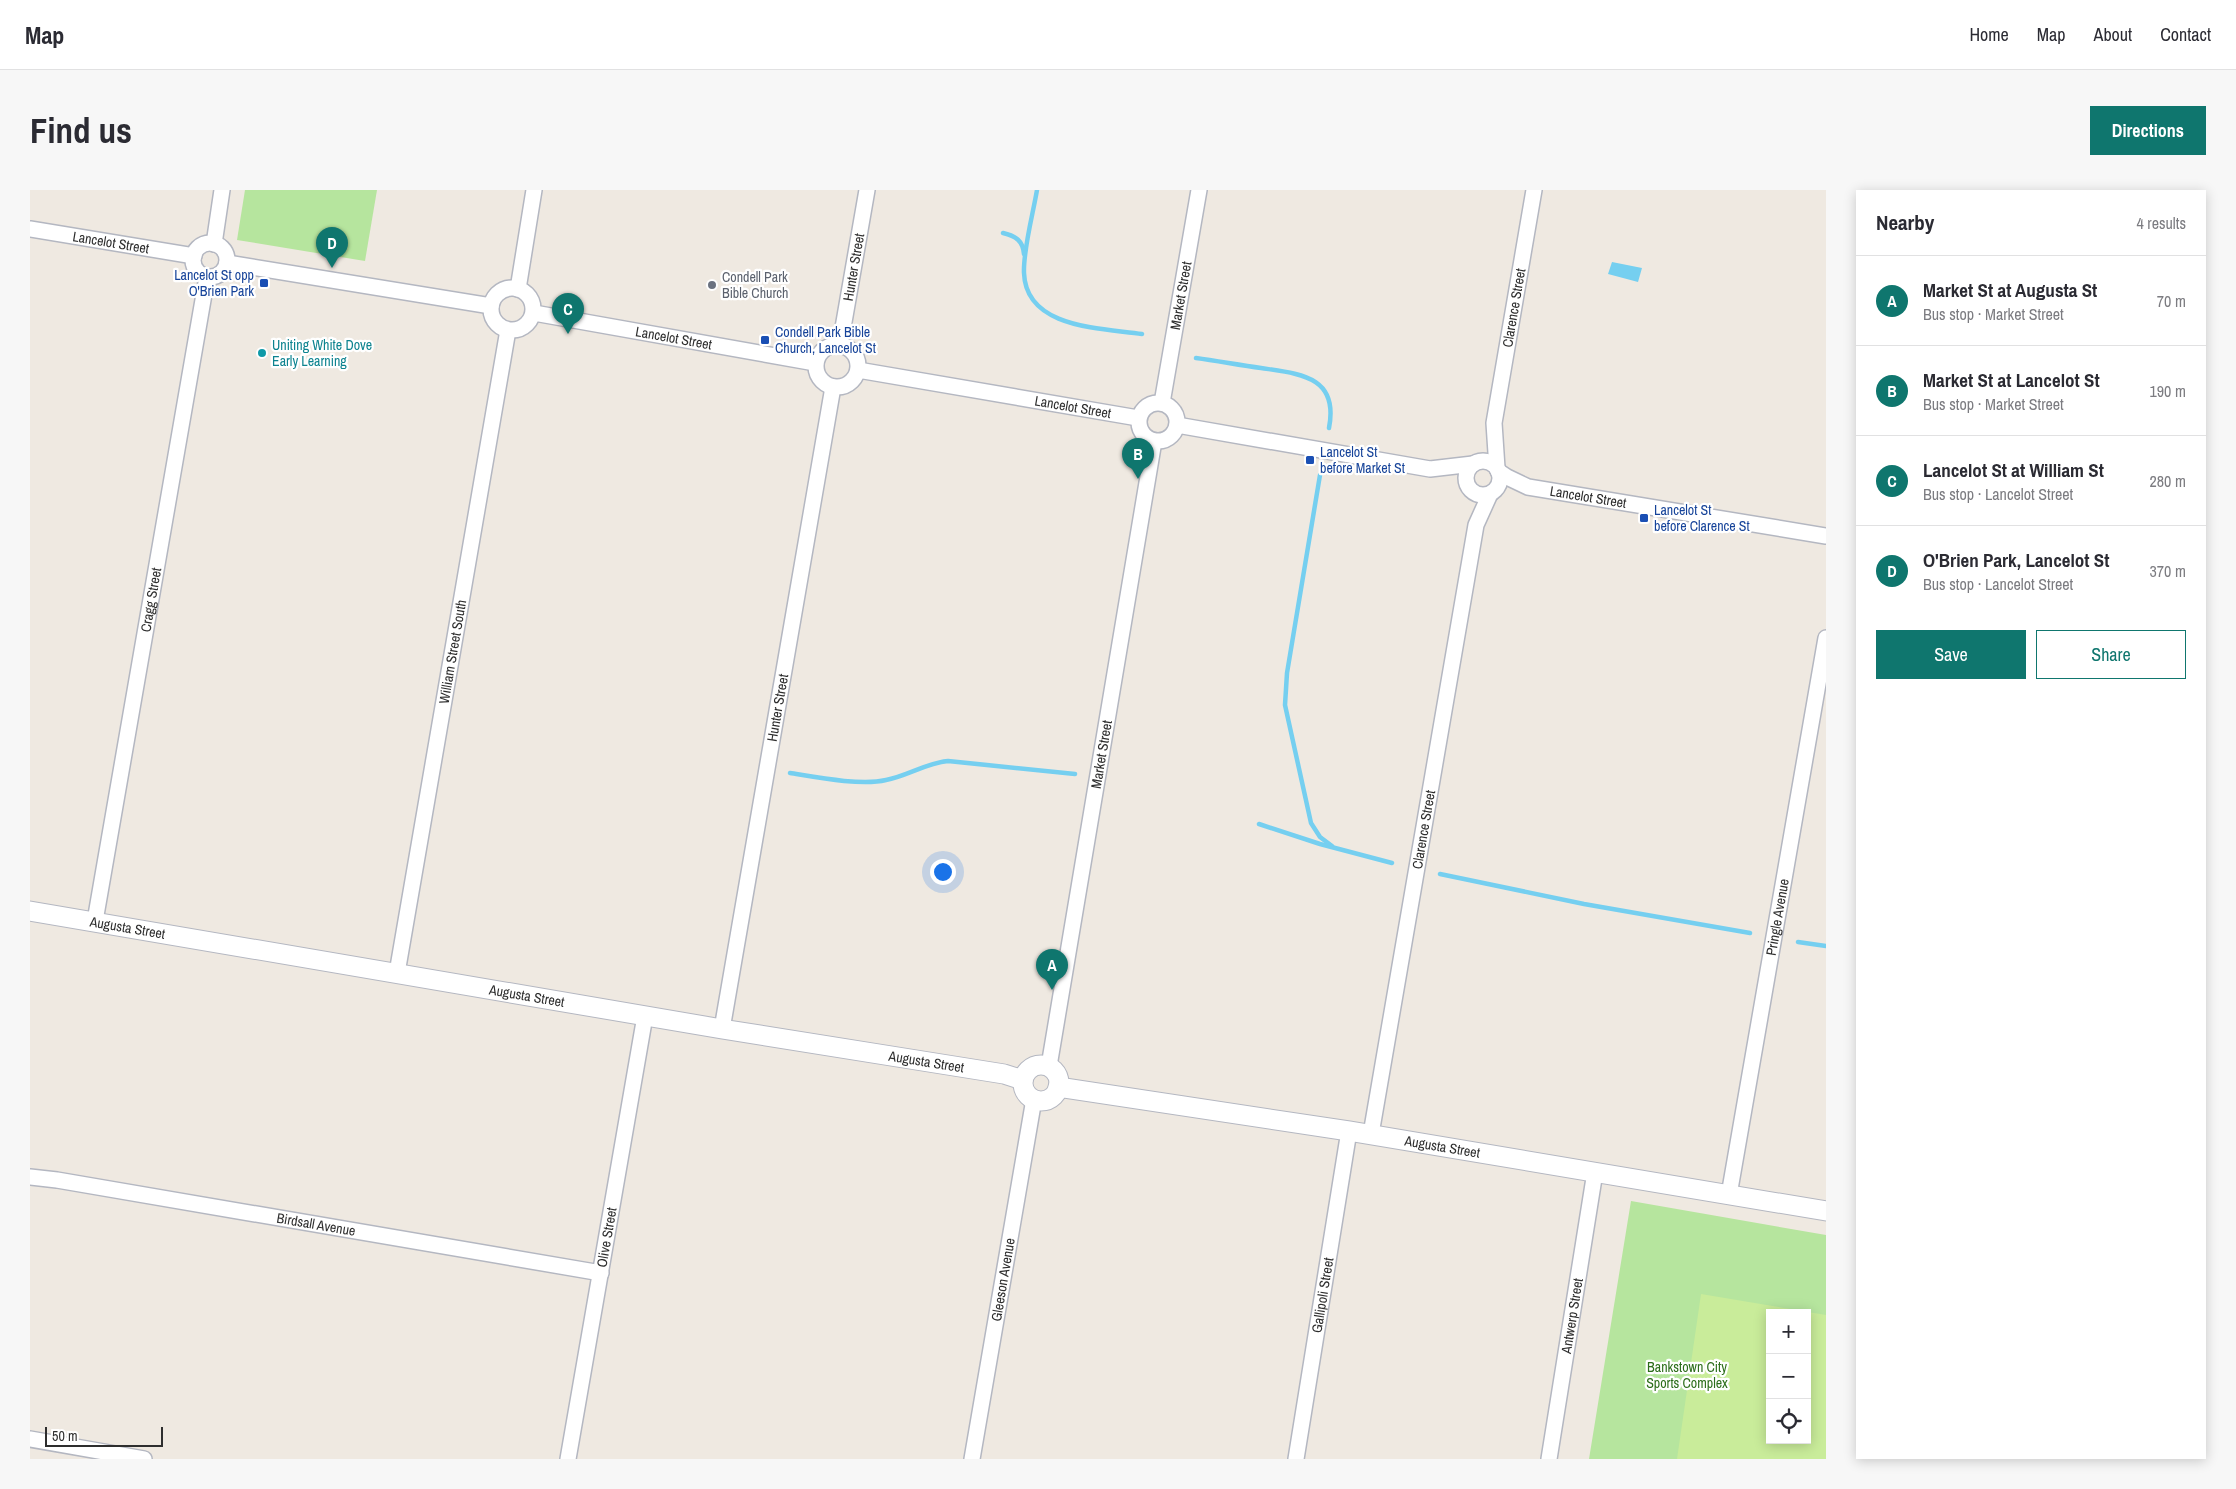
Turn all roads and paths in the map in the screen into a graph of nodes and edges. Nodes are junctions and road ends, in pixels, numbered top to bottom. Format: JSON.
{"nodes":[{"id":1,"x":222,"y":190,"type":"edge"},
{"id":2,"x":534,"y":190,"type":"edge"},
{"id":3,"x":867,"y":190,"type":"edge"},
{"id":4,"x":1199,"y":190,"type":"edge"},
{"id":5,"x":1534,"y":190,"type":"edge"},
{"id":6,"x":30,"y":229,"type":"edge"},
{"id":7,"x":214,"y":244,"type":"junction"},
{"id":8,"x":194,"y":256,"type":"junction"},
{"id":9,"x":227,"y":263,"type":"junction"},
{"id":10,"x":207,"y":277,"type":"junction"},
{"id":11,"x":518,"y":289,"type":"junction"},
{"id":12,"x":491,"y":306,"type":"junction"},
{"id":13,"x":534,"y":313,"type":"junction"},
{"id":14,"x":508,"y":330,"type":"junction"},
{"id":15,"x":840,"y":345,"type":"junction"},
{"id":16,"x":815,"y":363,"type":"junction"},
{"id":17,"x":858,"y":370,"type":"junction"},
{"id":18,"x":833,"y":387,"type":"junction"},
{"id":19,"x":1162,"y":403,"type":"junction"},
{"id":20,"x":1138,"y":418,"type":"junction"},
{"id":21,"x":1494,"y":423,"type":"junction"},
{"id":22,"x":1177,"y":425,"type":"junction"},
{"id":23,"x":1154,"y":441,"type":"junction"},
{"id":24,"x":1474,"y":463,"type":"junction"},
{"id":25,"x":1430,"y":469,"type":"junction"},
{"id":26,"x":1497,"y":469,"type":"junction"},
{"id":27,"x":1528,"y":487,"type":"junction"},
{"id":28,"x":1469,"y":489,"type":"junction"},
{"id":29,"x":1491,"y":493,"type":"junction"},
{"id":30,"x":1476,"y":525,"type":"junction"},
{"id":31,"x":1826,"y":536,"type":"edge"},
{"id":32,"x":1826,"y":638,"type":"edge"},
{"id":33,"x":30,"y":911,"type":"edge"},
{"id":34,"x":96,"y":921,"type":"junction"},
{"id":35,"x":397,"y":973,"type":"junction"},
{"id":36,"x":645,"y":1016,"type":"junction"},
{"id":37,"x":722,"y":1029,"type":"junction"},
{"id":38,"x":1049,"y":1066,"type":"junction"},
{"id":39,"x":1023,"y":1080,"type":"junction"},
{"id":40,"x":1058,"y":1087,"type":"junction"},
{"id":41,"x":1034,"y":1099,"type":"junction"},
{"id":42,"x":1349,"y":1130,"type":"junction"},
{"id":43,"x":1372,"y":1134,"type":"junction"},
{"id":44,"x":1595,"y":1172,"type":"junction"},
{"id":45,"x":30,"y":1177,"type":"edge"},
{"id":46,"x":1729,"y":1195,"type":"junction"},
{"id":47,"x":1826,"y":1211,"type":"edge"},
{"id":48,"x":601,"y":1273,"type":"junction"},
{"id":49,"x":30,"y":1439,"type":"edge"},
{"id":50,"x":144,"y":1459,"type":"edge"},
{"id":51,"x":568,"y":1459,"type":"edge"},
{"id":52,"x":972,"y":1459,"type":"edge"},
{"id":53,"x":1296,"y":1459,"type":"edge"},
{"id":54,"x":1549,"y":1459,"type":"edge"}],
"edges":[{"from":1,"to":7,"type":"street"},
{"from":2,"to":11,"type":"street"},
{"from":3,"to":15,"type":"street","name":"Hunter Street"},
{"from":4,"to":19,"type":"street","name":"Market Street"},
{"from":5,"to":21,"type":"street","name":"Clarence Street"},
{"from":6,"to":8,"type":"street","name":"Lancelot Street"},
{"from":7,"to":8,"type":"street"},
{"from":7,"to":9,"type":"street"},
{"from":8,"to":10,"type":"street"},
{"from":9,"to":10,"type":"street"},
{"from":9,"to":12,"type":"street"},
{"from":10,"to":34,"type":"street","name":"Cragg Street"},
{"from":11,"to":12,"type":"street"},
{"from":11,"to":13,"type":"street"},
{"from":12,"to":14,"type":"street"},
{"from":13,"to":14,"type":"street"},
{"from":13,"to":16,"type":"street","name":"Lancelot Street"},
{"from":14,"to":35,"type":"street","name":"William Street South"},
{"from":15,"to":16,"type":"street"},
{"from":15,"to":17,"type":"street"},
{"from":16,"to":18,"type":"street"},
{"from":17,"to":18,"type":"street"},
{"from":17,"to":20,"type":"street","name":"Lancelot Street"},
{"from":18,"to":37,"type":"street","name":"Hunter Street"},
{"from":19,"to":20,"type":"street"},
{"from":19,"to":22,"type":"street"},
{"from":20,"to":23,"type":"street"},
{"from":21,"to":24,"type":"street","name":"Clarence Street"},
{"from":21,"to":26,"type":"street","name":"Clarence Street"},
{"from":22,"to":23,"type":"street"},
{"from":22,"to":25,"type":"street"},
{"from":23,"to":38,"type":"street","name":"Market Street"},
{"from":24,"to":25,"type":"street"},
{"from":24,"to":26,"type":"street"},
{"from":24,"to":28,"type":"street"},
{"from":25,"to":28,"type":"street"},
{"from":26,"to":27,"type":"street","name":"Lancelot Street"},
{"from":26,"to":29,"type":"street"},
{"from":27,"to":29,"type":"street","name":"Lancelot Street"},
{"from":27,"to":31,"type":"street","name":"Lancelot Street"},
{"from":28,"to":29,"type":"street"},
{"from":28,"to":30,"type":"street","name":"Clarence Street"},
{"from":29,"to":30,"type":"street","name":"Clarence Street"},
{"from":30,"to":43,"type":"street","name":"Clarence Street"},
{"from":32,"to":46,"type":"street","name":"Pringle Avenue"},
{"from":33,"to":34,"type":"street","name":"Augusta Street"},
{"from":34,"to":35,"type":"street","name":"Augusta Street"},
{"from":35,"to":36,"type":"street","name":"Augusta Street"},
{"from":36,"to":37,"type":"street","name":"Augusta Street"},
{"from":36,"to":48,"type":"street","name":"Olive Street"},
{"from":37,"to":39,"type":"street","name":"Augusta Street"},
{"from":38,"to":39,"type":"street"},
{"from":38,"to":40,"type":"street"},
{"from":39,"to":41,"type":"street"},
{"from":40,"to":41,"type":"street"},
{"from":40,"to":42,"type":"street","name":"Augusta Street"},
{"from":41,"to":52,"type":"street","name":"Gleeson Avenue"},
{"from":42,"to":43,"type":"street","name":"Augusta Street"},
{"from":42,"to":53,"type":"street","name":"Gallipoli Street"},
{"from":43,"to":44,"type":"street","name":"Augusta Street"},
{"from":44,"to":46,"type":"street","name":"Augusta Street"},
{"from":44,"to":54,"type":"street","name":"Antwerp Street"},
{"from":45,"to":48,"type":"street","name":"Birdsall Avenue"},
{"from":46,"to":47,"type":"street","name":"Augusta Street"},
{"from":48,"to":51,"type":"street","name":"Olive Street"},
{"from":49,"to":50,"type":"street"}]}
